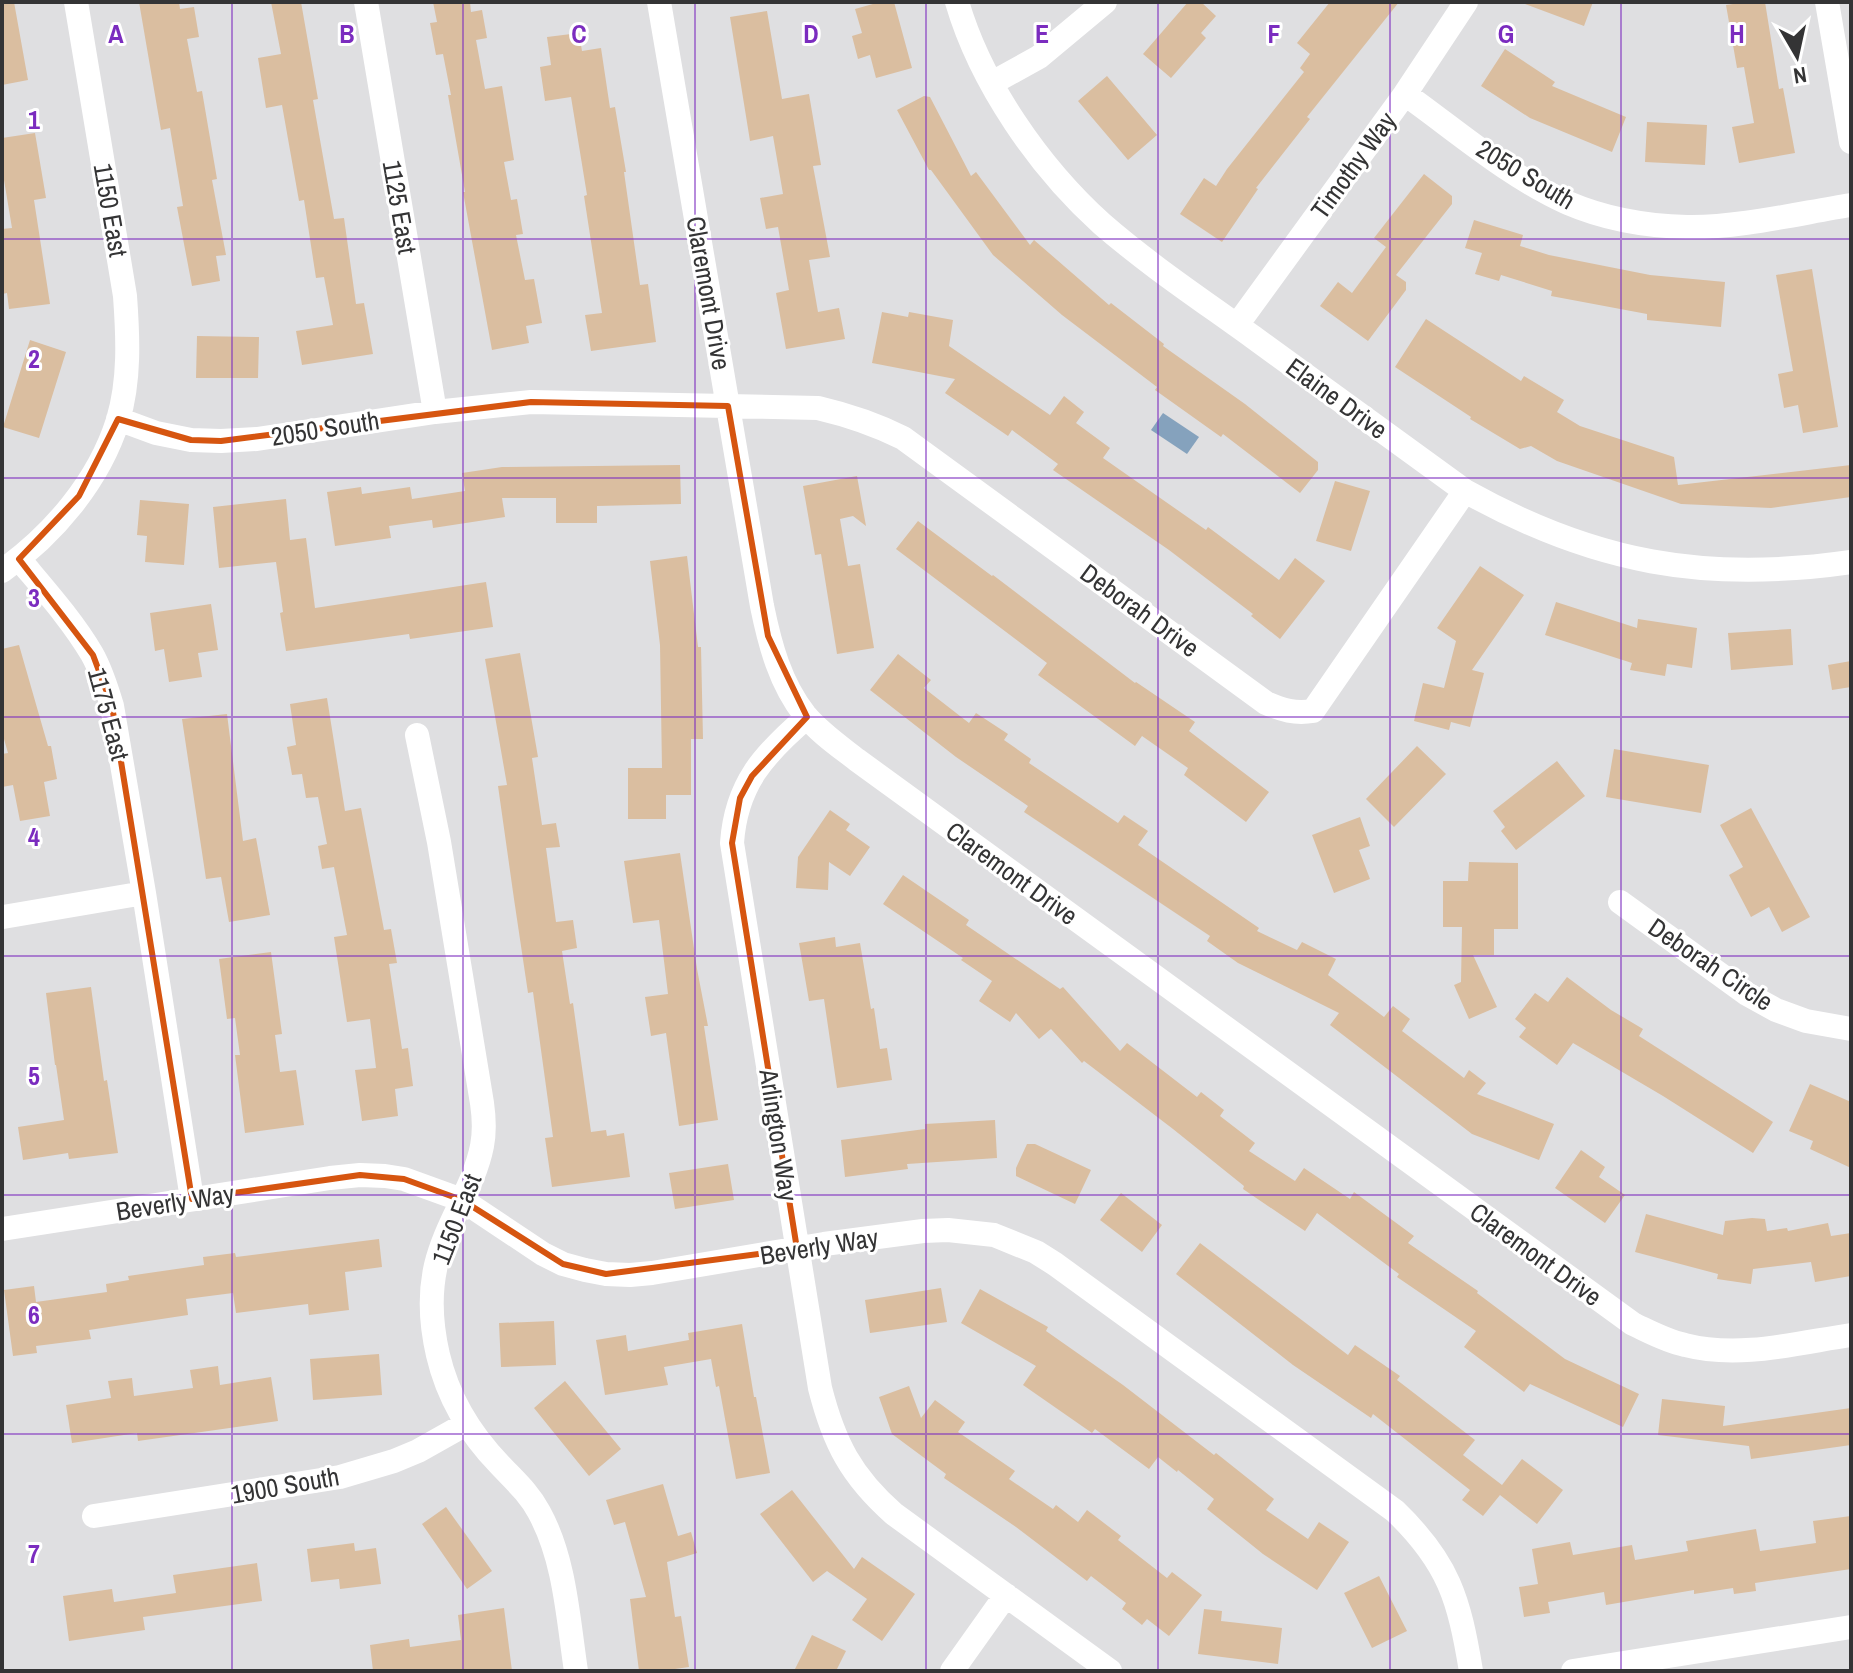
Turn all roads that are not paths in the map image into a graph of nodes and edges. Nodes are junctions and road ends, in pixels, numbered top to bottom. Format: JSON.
{"nodes":[{"id":1,"x":76,"y":2,"type":"edge"},
{"id":2,"x":366,"y":2,"type":"edge"},
{"id":3,"x":659,"y":2,"type":"edge"},
{"id":4,"x":957,"y":2,"type":"edge"},
{"id":5,"x":1105,"y":2,"type":"edge"},
{"id":6,"x":1466,"y":2,"type":"edge"},
{"id":7,"x":1827,"y":2,"type":"edge"},
{"id":8,"x":992,"y":83,"type":"junction"},
{"id":9,"x":1405,"y":94,"type":"junction"},
{"id":10,"x":1851,"y":142,"type":"edge"},
{"id":11,"x":1851,"y":205,"type":"edge"},
{"id":12,"x":1237,"y":325,"type":"junction"},
{"id":13,"x":728,"y":406,"type":"junction"},
{"id":14,"x":435,"y":412,"type":"junction"},
{"id":15,"x":118,"y":419,"type":"junction"},
{"id":16,"x":1465,"y":491,"type":"junction"},
{"id":17,"x":1851,"y":562,"type":"edge"},
{"id":18,"x":11,"y":565,"type":"edge"},
{"id":19,"x":807,"y":717,"type":"junction"},
{"id":20,"x":417,"y":735,"type":"dead end"},
{"id":21,"x":144,"y":893,"type":"junction"},
{"id":22,"x":1620,"y":902,"type":"dead end"},
{"id":23,"x":3,"y":917,"type":"edge"},
{"id":24,"x":1851,"y":1029,"type":"edge"},
{"id":25,"x":192,"y":1199,"type":"junction"},
{"id":26,"x":462,"y":1200,"type":"junction"},
{"id":27,"x":2,"y":1229,"type":"edge"},
{"id":28,"x":797,"y":1249,"type":"junction"},
{"id":29,"x":1851,"y":1335,"type":"edge"},
{"id":30,"x":466,"y":1424,"type":"junction"},
{"id":31,"x":94,"y":1516,"type":"dead end"},
{"id":32,"x":1006,"y":1595,"type":"junction"},
{"id":33,"x":1851,"y":1627,"type":"edge"},
{"id":34,"x":576,"y":1671,"type":"edge"},
{"id":35,"x":952,"y":1671,"type":"edge"},
{"id":36,"x":1110,"y":1671,"type":"edge"},
{"id":37,"x":1471,"y":1671,"type":"edge"},
{"id":38,"x":1573,"y":1671,"type":"edge"}],
"edges":[{"from":1,"to":15,"type":"street","name":"1150 East"},
{"from":2,"to":14,"type":"street","name":"1125 East"},
{"from":3,"to":13,"type":"street","name":"Claremont Drive"},
{"from":4,"to":8,"type":"street","name":"Elaine Drive"},
{"from":5,"to":8,"type":"street"},
{"from":6,"to":9,"type":"street","name":"Timothy Way"},
{"from":7,"to":10,"type":"street"},
{"from":8,"to":12,"type":"street","name":"Elaine Drive"},
{"from":9,"to":11,"type":"street","name":"2050 South"},
{"from":9,"to":12,"type":"street","name":"Timothy Way"},
{"from":12,"to":16,"type":"street","name":"Elaine Drive"},
{"from":13,"to":14,"type":"street","name":"2050 South"},
{"from":13,"to":16,"type":"street","name":"Deborah Drive"},
{"from":13,"to":19,"type":"street","name":"Claremont Drive"},
{"from":14,"to":15,"type":"street","name":"2050 South"},
{"from":15,"to":18,"type":"street"},
{"from":16,"to":17,"type":"street","name":"Elaine Drive"},
{"from":18,"to":21,"type":"street","name":"1175 East"},
{"from":19,"to":28,"type":"street","name":"Arlington Way"},
{"from":19,"to":29,"type":"street","name":"Claremont Drive"},
{"from":20,"to":26,"type":"street","name":"1150 East"},
{"from":21,"to":23,"type":"street"},
{"from":21,"to":25,"type":"street","name":"1175 East"},
{"from":22,"to":24,"type":"street","name":"Deborah Circle"},
{"from":25,"to":26,"type":"street","name":"Beverly Way"},
{"from":25,"to":27,"type":"street","name":"Beverly Way"},
{"from":26,"to":28,"type":"street","name":"Beverly Way"},
{"from":26,"to":30,"type":"street","name":"1150 East"},
{"from":28,"to":32,"type":"street","name":"Arlington Way"},
{"from":28,"to":37,"type":"street","name":"Beverly Way"},
{"from":30,"to":31,"type":"street","name":"1900 South"},
{"from":30,"to":34,"type":"street","name":"1150 East"},
{"from":32,"to":35,"type":"street"},
{"from":32,"to":36,"type":"street","name":"Arlington Way"},
{"from":33,"to":38,"type":"street"}]}
